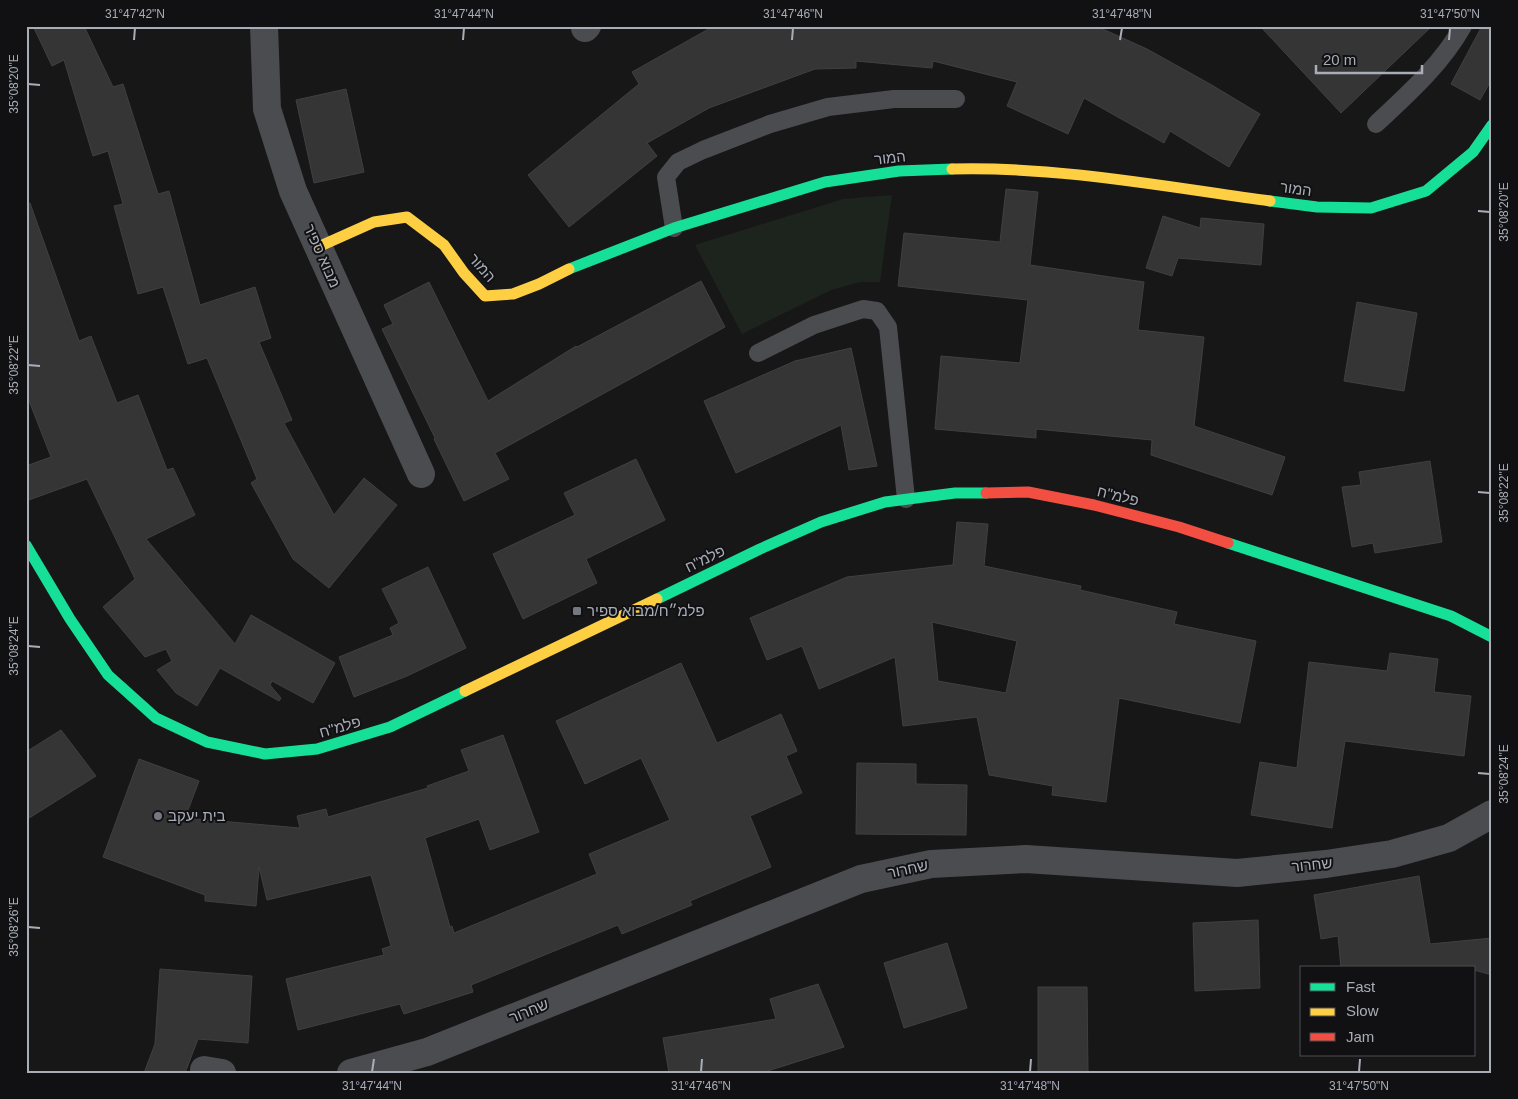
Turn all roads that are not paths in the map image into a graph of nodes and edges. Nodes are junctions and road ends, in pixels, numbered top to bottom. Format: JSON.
{"nodes":[{"id":1,"x":264,"y":26,"type":"edge"},
{"id":2,"x":1463,"y":26,"type":"edge"},
{"id":3,"x":956,"y":99,"type":"dead end"},
{"id":4,"x":1376,"y":124,"type":"dead end"},
{"id":5,"x":1492,"y":125,"type":"edge"},
{"id":6,"x":674,"y":228,"type":"junction"},
{"id":7,"x":318,"y":247,"type":"junction"},
{"id":8,"x":758,"y":353,"type":"dead end"},
{"id":9,"x":422,"y":474,"type":"dead end"},
{"id":10,"x":906,"y":499,"type":"junction"},
{"id":11,"x":26,"y":545,"type":"edge"},
{"id":12,"x":1492,"y":637,"type":"edge"},
{"id":13,"x":1492,"y":814,"type":"edge"},
{"id":14,"x":351,"y":1073,"type":"edge"}],
"edges":[{"from":1,"to":7,"type":"street","name":"מבוא ספיר"},
{"from":2,"to":4,"type":"lane"},
{"from":3,"to":6,"type":"lane"},
{"from":5,"to":6,"type":"street","name":"המור"},
{"from":6,"to":7,"type":"street","name":"המור"},
{"from":7,"to":9,"type":"street","name":"מבוא ספיר"},
{"from":8,"to":10,"type":"lane"},
{"from":10,"to":11,"type":"street","name":"פלמ\"ח"},
{"from":10,"to":12,"type":"street","name":"פלמ\"ח"},
{"from":13,"to":14,"type":"street","name":"שחרור"}]}
